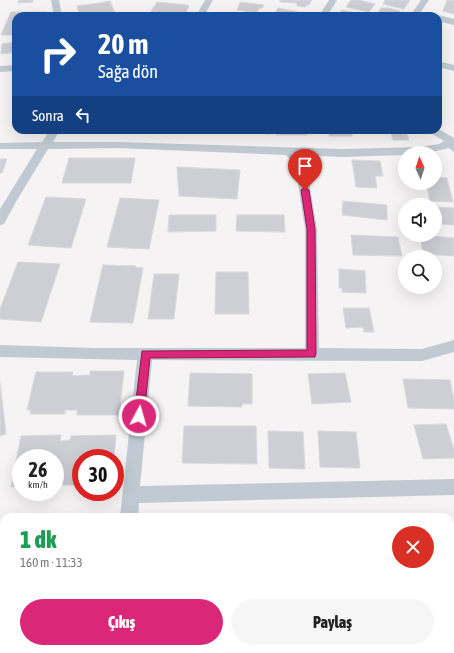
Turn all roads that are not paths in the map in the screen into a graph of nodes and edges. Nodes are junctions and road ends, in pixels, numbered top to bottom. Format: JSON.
{"nodes":[{"id":1,"x":55,"y":0,"type":"edge"},
{"id":2,"x":209,"y":0,"type":"edge"},
{"id":3,"x":333,"y":0,"type":"edge"},
{"id":4,"x":425,"y":0,"type":"edge"},
{"id":5,"x":57,"y":12,"type":"edge"},
{"id":6,"x":202,"y":12,"type":"edge"},
{"id":7,"x":326,"y":12,"type":"edge"},
{"id":8,"x":419,"y":12,"type":"edge"},
{"id":9,"x":442,"y":19,"type":"edge"},
{"id":10,"x":454,"y":22,"type":"edge"},
{"id":11,"x":442,"y":65,"type":"edge"},
{"id":12,"x":12,"y":68,"type":"edge"},
{"id":13,"x":454,"y":68,"type":"edge"},
{"id":14,"x":0,"y":69,"type":"edge"},
{"id":15,"x":53,"y":134,"type":"edge"},
{"id":16,"x":438,"y":134,"type":"edge"},
{"id":17,"x":453,"y":143,"type":"edge"},
{"id":18,"x":46,"y":144,"type":"junction"},
{"id":19,"x":0,"y":146,"type":"edge"},
{"id":20,"x":289,"y":151,"type":"junction"},
{"id":21,"x":0,"y":220,"type":"edge"},
{"id":22,"x":454,"y":346,"type":"edge"},
{"id":23,"x":0,"y":352,"type":"edge"},
{"id":24,"x":145,"y":354,"type":"junction"},
{"id":25,"x":312,"y":354,"type":"junction"},
{"id":26,"x":454,"y":487,"type":"edge"},
{"id":27,"x":130,"y":495,"type":"junction"},
{"id":28,"x":129,"y":513,"type":"edge"}],
"edges":[{"from":1,"to":5,"type":"street"},
{"from":2,"to":6,"type":"street"},
{"from":3,"to":7,"type":"street"},
{"from":4,"to":8,"type":"street"},
{"from":9,"to":10,"type":"street"},
{"from":11,"to":13,"type":"street"},
{"from":12,"to":14,"type":"street"},
{"from":15,"to":18,"type":"street"},
{"from":16,"to":17,"type":"street"},
{"from":17,"to":20,"type":"street"},
{"from":18,"to":19,"type":"street"},
{"from":18,"to":20,"type":"street"},
{"from":18,"to":21,"type":"street"},
{"from":20,"to":25,"type":"street"},
{"from":22,"to":25,"type":"street"},
{"from":23,"to":24,"type":"street"},
{"from":24,"to":25,"type":"street"},
{"from":24,"to":27,"type":"street"},
{"from":26,"to":27,"type":"street"},
{"from":27,"to":28,"type":"street"}]}
